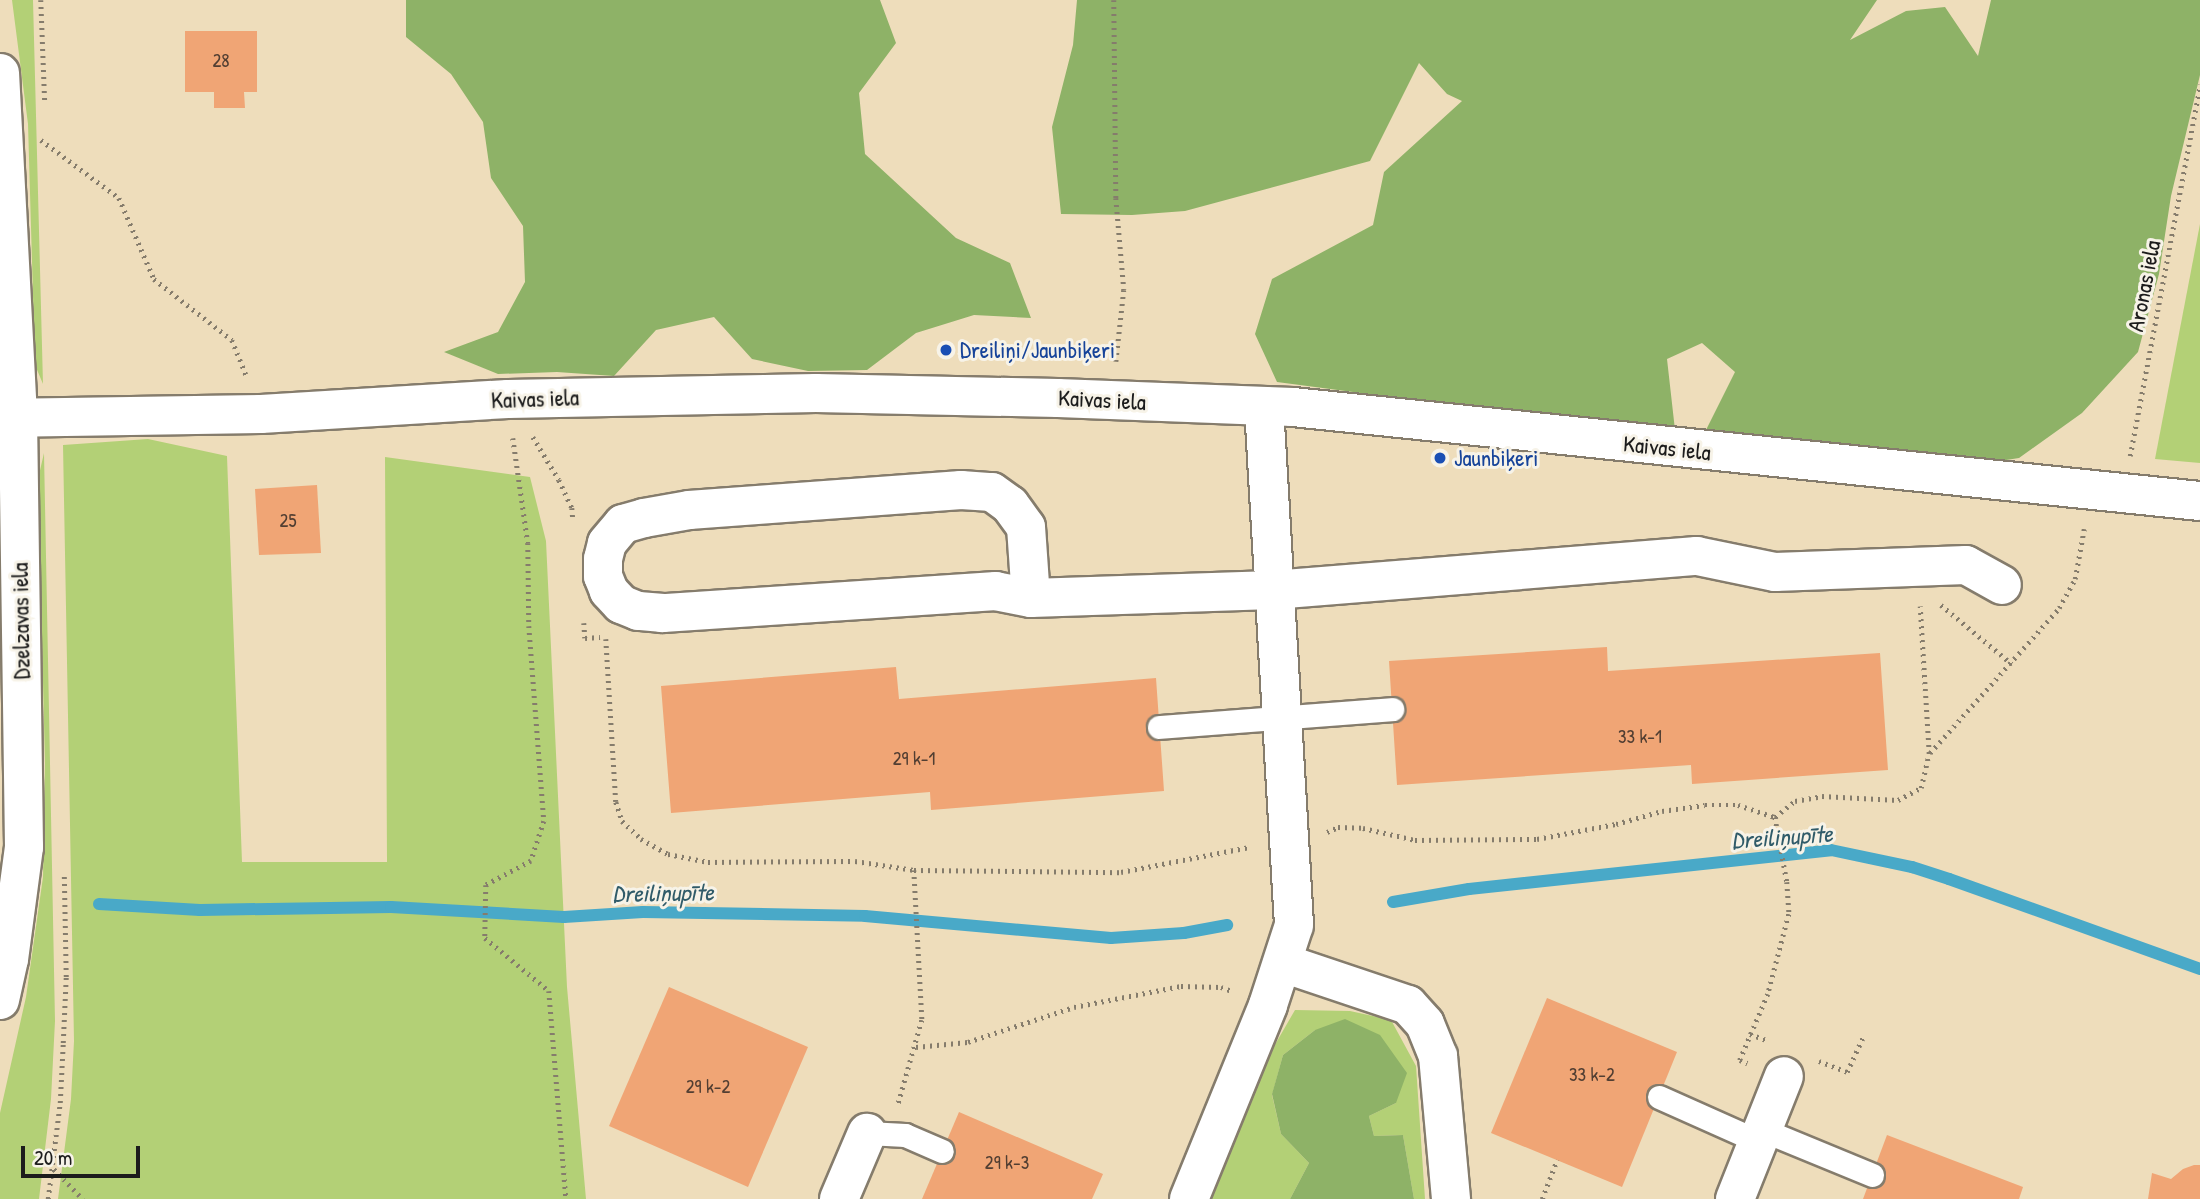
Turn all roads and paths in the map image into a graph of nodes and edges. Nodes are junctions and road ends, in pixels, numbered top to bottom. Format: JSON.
{"nodes":[{"id":1,"x":1114,"y":0,"type":"edge"},
{"id":2,"x":0,"y":73,"type":"edge"},
{"id":3,"x":2200,"y":85,"type":"edge"},
{"id":4,"x":5,"y":128,"type":"junction"},
{"id":5,"x":508,"y":398,"type":"junction"},
{"id":6,"x":1111,"y":401,"type":"junction"},
{"id":7,"x":1265,"y":406,"type":"junction"},
{"id":8,"x":261,"y":414,"type":"junction"},
{"id":9,"x":9,"y":417,"type":"edge"},
{"id":10,"x":2107,"y":491,"type":"junction"},
{"id":11,"x":2200,"y":501,"type":"edge"},
{"id":12,"x":575,"y":531,"type":"dead end"},
{"id":13,"x":1917,"y":577,"type":"junction"},
{"id":14,"x":2002,"y":585,"type":"dead end"},
{"id":15,"x":1273,"y":590,"type":"junction"},
{"id":16,"x":1031,"y":598,"type":"junction"},
{"id":17,"x":584,"y":616,"type":"dead end"},
{"id":18,"x":2012,"y":664,"type":"junction"},
{"id":19,"x":1392,"y":709,"type":"dead end"},
{"id":20,"x":1280,"y":717,"type":"junction"},
{"id":21,"x":1159,"y":727,"type":"dead end"},
{"id":22,"x":1929,"y":754,"type":"junction"},
{"id":23,"x":1774,"y":817,"type":"junction"},
{"id":24,"x":1288,"y":840,"type":"junction"},
{"id":25,"x":914,"y":870,"type":"junction"},
{"id":26,"x":1283,"y":963,"type":"junction"},
{"id":27,"x":1233,"y":992,"type":"dead end"},
{"id":28,"x":0,"y":1000,"type":"edge"},
{"id":29,"x":916,"y":1047,"type":"junction"},
{"id":30,"x":1784,"y":1076,"type":"joint"},
{"id":31,"x":1659,"y":1097,"type":"dead end"},
{"id":32,"x":867,"y":1133,"type":"junction"},
{"id":33,"x":1760,"y":1135,"type":"junction"},
{"id":34,"x":942,"y":1152,"type":"dead end"},
{"id":35,"x":1556,"y":1160,"type":"dead end"},
{"id":36,"x":53,"y":1168,"type":"dead end"},
{"id":37,"x":1872,"y":1175,"type":"dead end"},
{"id":38,"x":83,"y":1199,"type":"edge"},
{"id":39,"x":566,"y":1199,"type":"edge"},
{"id":40,"x":839,"y":1199,"type":"edge"},
{"id":41,"x":1189,"y":1199,"type":"edge"},
{"id":42,"x":1451,"y":1199,"type":"edge"},
{"id":43,"x":1542,"y":1199,"type":"edge"},
{"id":44,"x":1735,"y":1199,"type":"edge"}],
"edges":[{"from":1,"to":6,"type":"path"},
{"from":2,"to":4,"type":"street","name":"Dzelzavas iela"},
{"from":3,"to":10,"type":"path","name":"Aronas iela"},
{"from":4,"to":8,"type":"path"},
{"from":4,"to":9,"type":"street","name":"Dzelzavas iela"},
{"from":5,"to":6,"type":"street","name":"Kaivas iela"},
{"from":5,"to":8,"type":"street","name":"Kaivas iela"},
{"from":5,"to":12,"type":"path"},
{"from":5,"to":39,"type":"path"},
{"from":6,"to":7,"type":"street","name":"Kaivas iela"},
{"from":7,"to":10,"type":"street","name":"Kaivas iela"},
{"from":7,"to":15,"type":"street"},
{"from":8,"to":9,"type":"street","name":"Kaivas iela"},
{"from":9,"to":28,"type":"street","name":"Dzelzavas iela"},
{"from":10,"to":11,"type":"street","name":"Kaivas iela"},
{"from":10,"to":18,"type":"path","name":"Aronas iela"},
{"from":13,"to":14,"type":"street"},
{"from":13,"to":15,"type":"street"},
{"from":13,"to":18,"type":"path"},
{"from":13,"to":22,"type":"path"},
{"from":15,"to":16,"type":"street"},
{"from":15,"to":20,"type":"street"},
{"from":16,"to":16,"type":"street"},
{"from":17,"to":25,"type":"path"},
{"from":18,"to":22,"type":"path","name":"Aronas iela"},
{"from":19,"to":20,"type":"lane"},
{"from":20,"to":21,"type":"lane"},
{"from":20,"to":24,"type":"street"},
{"from":22,"to":23,"type":"path"},
{"from":23,"to":24,"type":"path"},
{"from":23,"to":30,"type":"path"},
{"from":24,"to":25,"type":"path"},
{"from":24,"to":26,"type":"street"},
{"from":25,"to":29,"type":"path"},
{"from":26,"to":41,"type":"street"},
{"from":26,"to":42,"type":"street"},
{"from":27,"to":29,"type":"path"},
{"from":29,"to":32,"type":"path"},
{"from":30,"to":33,"type":"street"},
{"from":31,"to":33,"type":"lane"},
{"from":32,"to":34,"type":"lane"},
{"from":32,"to":40,"type":"street"},
{"from":33,"to":37,"type":"lane"},
{"from":33,"to":44,"type":"street"},
{"from":35,"to":43,"type":"path"},
{"from":36,"to":38,"type":"path"}]}
